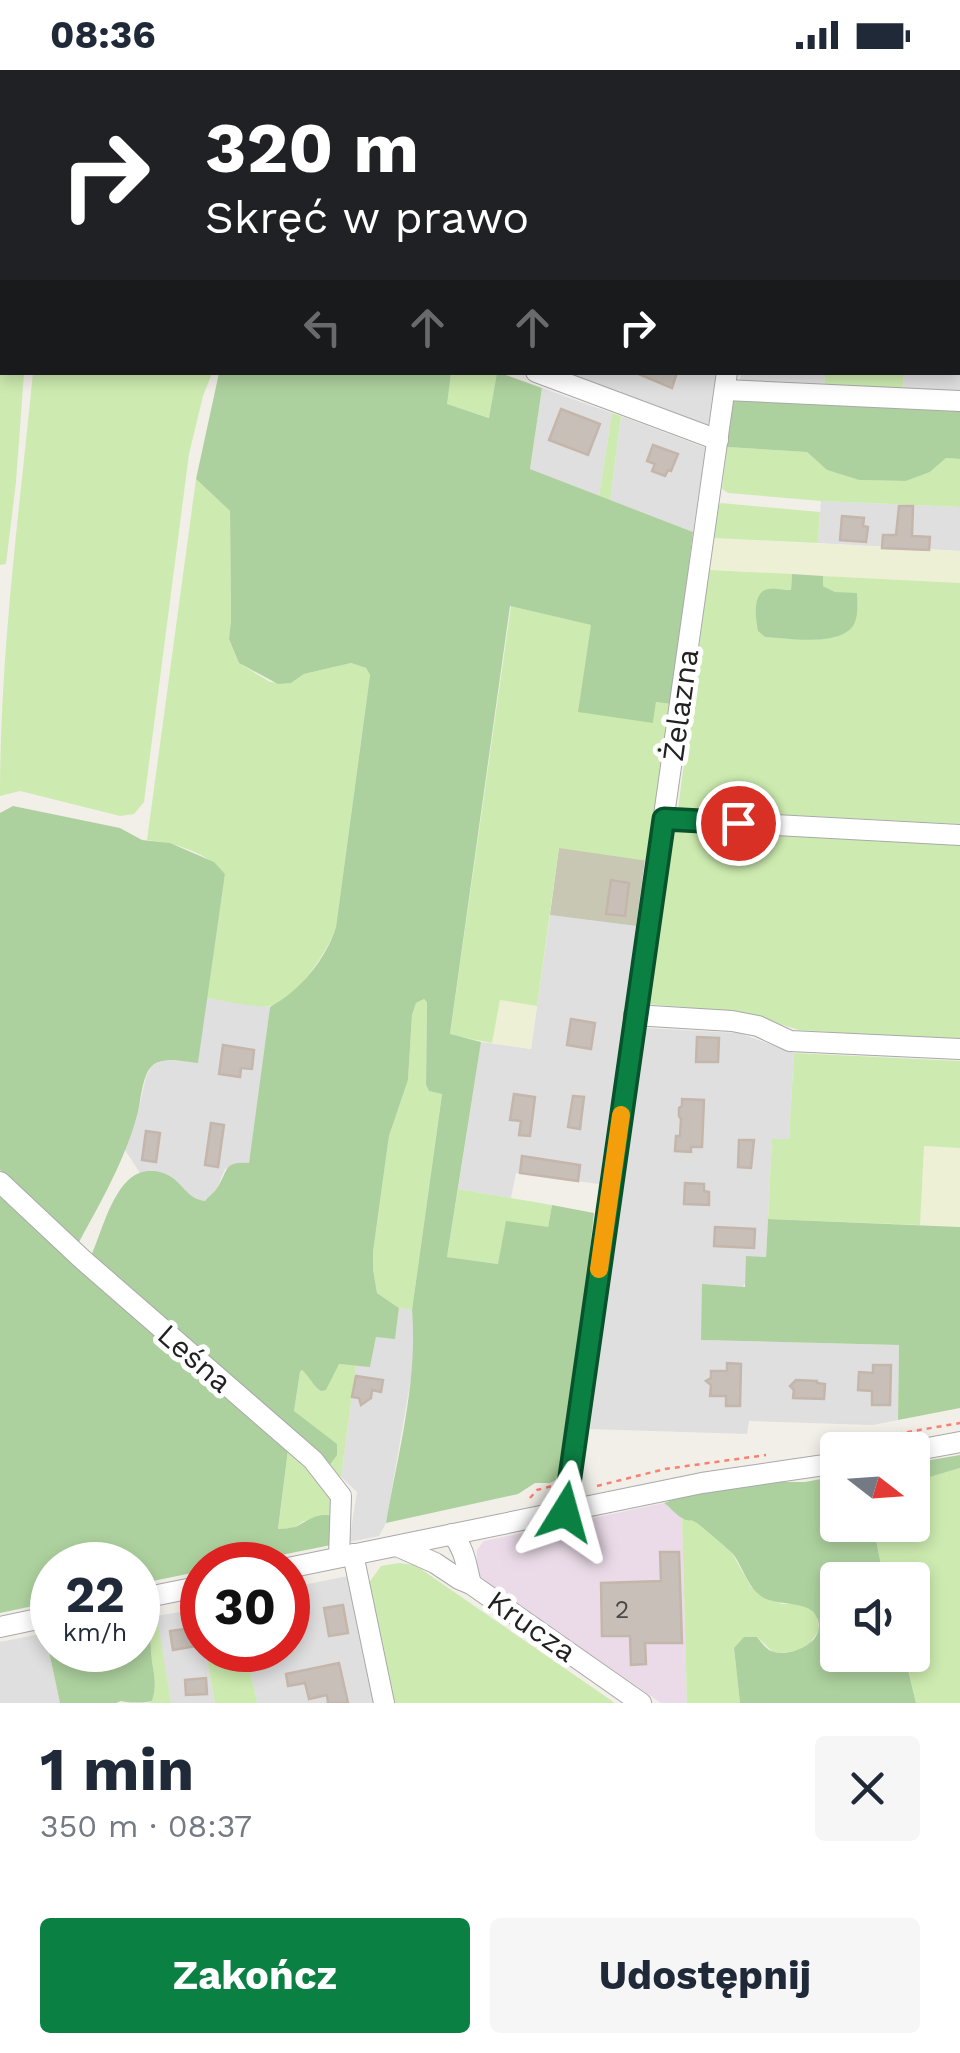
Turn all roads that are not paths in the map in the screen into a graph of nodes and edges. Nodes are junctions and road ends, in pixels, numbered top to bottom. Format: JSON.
{"nodes":[{"id":1,"x":544,"y":375,"type":"edge"},
{"id":2,"x":726,"y":381,"type":"edge"},
{"id":3,"x":960,"y":400,"type":"edge"},
{"id":4,"x":718,"y":440,"type":"junction"},
{"id":5,"x":664,"y":819,"type":"junction"},
{"id":6,"x":960,"y":835,"type":"edge"},
{"id":7,"x":634,"y":1015,"type":"junction"},
{"id":8,"x":960,"y":1049,"type":"edge"},
{"id":9,"x":0,"y":1182,"type":"edge"},
{"id":10,"x":960,"y":1442,"type":"edge"},
{"id":11,"x":930,"y":1448,"type":"edge"},
{"id":12,"x":820,"y":1457,"type":"edge"},
{"id":13,"x":565,"y":1512,"type":"junction"},
{"id":14,"x":452,"y":1534,"type":"junction"},
{"id":15,"x":397,"y":1546,"type":"junction"},
{"id":16,"x":346,"y":1556,"type":"junction"},
{"id":17,"x":310,"y":1563,"type":"edge"},
{"id":18,"x":451,"y":1574,"type":"junction"},
{"id":19,"x":472,"y":1584,"type":"junction"},
{"id":20,"x":30,"y":1621,"type":"edge"},
{"id":21,"x":0,"y":1627,"type":"edge"},
{"id":22,"x":384,"y":1703,"type":"edge"},
{"id":23,"x":641,"y":1703,"type":"edge"}],
"edges":[{"from":1,"to":4,"type":"street"},
{"from":2,"to":3,"type":"street"},
{"from":2,"to":4,"type":"street","name":"Żelazna"},
{"from":4,"to":5,"type":"street","name":"Żelazna"},
{"from":5,"to":6,"type":"street"},
{"from":5,"to":7,"type":"street","name":"Żelazna"},
{"from":7,"to":8,"type":"street"},
{"from":7,"to":13,"type":"street","name":"Żelazna"},
{"from":9,"to":16,"type":"street","name":"Leśna"},
{"from":10,"to":11,"type":"street"},
{"from":12,"to":13,"type":"street"},
{"from":13,"to":14,"type":"street"},
{"from":14,"to":15,"type":"street"},
{"from":14,"to":18,"type":"street"},
{"from":14,"to":19,"type":"street","name":"Krucza"},
{"from":15,"to":16,"type":"street"},
{"from":15,"to":18,"type":"street","name":"Krucza"},
{"from":16,"to":17,"type":"street"},
{"from":16,"to":22,"type":"street","name":"Leśna"},
{"from":18,"to":19,"type":"street","name":"Krucza"},
{"from":19,"to":23,"type":"street","name":"Krucza"},
{"from":20,"to":21,"type":"street"}]}
